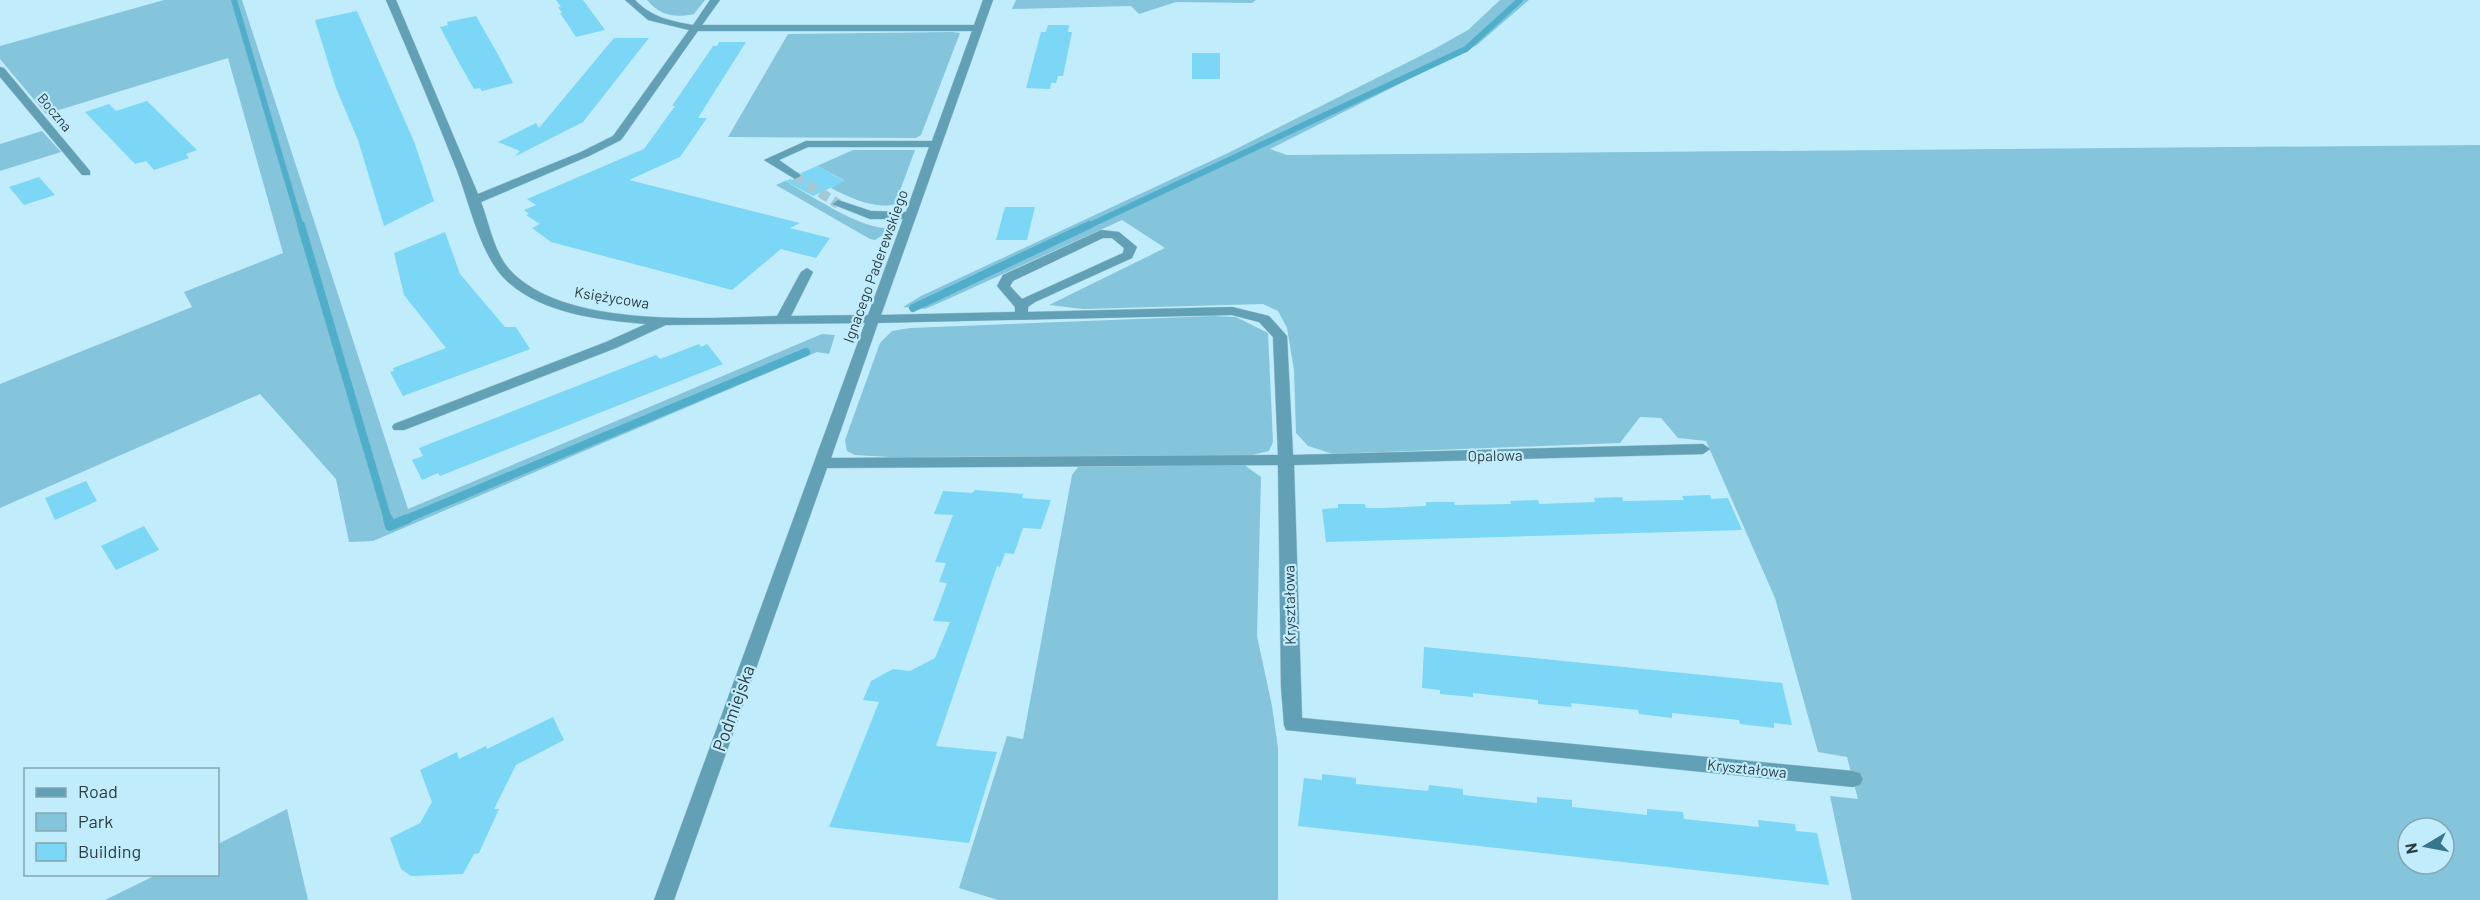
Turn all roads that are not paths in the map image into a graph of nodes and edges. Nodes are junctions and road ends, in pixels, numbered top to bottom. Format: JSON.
{"nodes":[{"id":1,"x":391,"y":0,"type":"edge"},
{"id":2,"x":630,"y":0,"type":"edge"},
{"id":3,"x":715,"y":0,"type":"edge"},
{"id":4,"x":988,"y":0,"type":"edge"},
{"id":5,"x":695,"y":28,"type":"junction"},
{"id":6,"x":978,"y":28,"type":"junction"},
{"id":7,"x":0,"y":70,"type":"edge"},
{"id":8,"x":936,"y":144,"type":"junction"},
{"id":9,"x":86,"y":173,"type":"dead end"},
{"id":10,"x":795,"y":176,"type":"tunnel mouth"},
{"id":11,"x":475,"y":200,"type":"junction"},
{"id":12,"x":838,"y":204,"type":"tunnel mouth"},
{"id":13,"x":911,"y":216,"type":"junction"},
{"id":14,"x":807,"y":272,"type":"dead end"},
{"id":15,"x":1022,"y":311,"type":"junction"},
{"id":16,"x":782,"y":320,"type":"junction"},
{"id":17,"x":874,"y":320,"type":"junction"},
{"id":18,"x":664,"y":321,"type":"junction"},
{"id":19,"x":399,"y":427,"type":"dead end"},
{"id":20,"x":1703,"y":449,"type":"dead end"},
{"id":21,"x":1286,"y":460,"type":"junction"},
{"id":22,"x":822,"y":463,"type":"junction"},
{"id":23,"x":802,"y":515,"type":"joint"},
{"id":24,"x":1853,"y":779,"type":"dead end"},
{"id":25,"x":664,"y":900,"type":"edge"}],
"edges":[{"from":1,"to":11,"type":"street","name":"Księżycowa"},
{"from":2,"to":5,"type":"street"},
{"from":3,"to":5,"type":"street"},
{"from":4,"to":6,"type":"street","name":"Ignacego Paderewskiego"},
{"from":5,"to":6,"type":"street"},
{"from":5,"to":11,"type":"street"},
{"from":6,"to":8,"type":"street","name":"Ignacego Paderewskiego"},
{"from":7,"to":9,"type":"street","name":"Boczna"},
{"from":8,"to":10,"type":"street"},
{"from":8,"to":13,"type":"street","name":"Ignacego Paderewskiego"},
{"from":11,"to":18,"type":"street","name":"Księżycowa"},
{"from":12,"to":13,"type":"street"},
{"from":13,"to":17,"type":"street","name":"Ignacego Paderewskiego"},
{"from":14,"to":16,"type":"street"},
{"from":15,"to":15,"type":"street"},
{"from":15,"to":17,"type":"street","name":"Kryształowa"},
{"from":15,"to":21,"type":"street","name":"Kryształowa"},
{"from":16,"to":17,"type":"street","name":"Księżycowa"},
{"from":16,"to":18,"type":"street","name":"Księżycowa"},
{"from":17,"to":22,"type":"street","name":"Ignacego Paderewskiego"},
{"from":18,"to":19,"type":"street"},
{"from":20,"to":21,"type":"street","name":"Opalowa"},
{"from":21,"to":22,"type":"street","name":"Opalowa"},
{"from":21,"to":24,"type":"street","name":"Kryształowa"},
{"from":22,"to":23,"type":"street","name":"Ignacego Paderewskiego"},
{"from":23,"to":25,"type":"street","name":"Podmiejska"}]}
